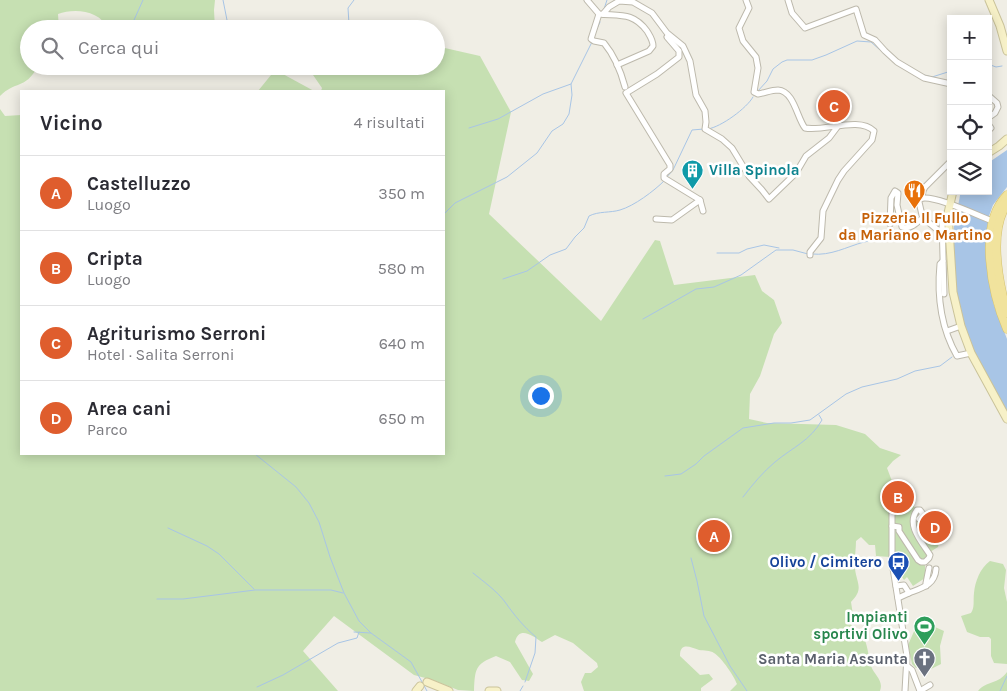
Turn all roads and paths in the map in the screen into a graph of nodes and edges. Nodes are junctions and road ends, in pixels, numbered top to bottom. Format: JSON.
{"nodes":[{"id":1,"x":587,"y":0,"type":"edge"},
{"id":2,"x":613,"y":0,"type":"edge"},
{"id":3,"x":746,"y":0,"type":"edge"},
{"id":4,"x":788,"y":0,"type":"edge"},
{"id":5,"x":989,"y":0,"type":"edge"},
{"id":6,"x":609,"y":7,"type":"junction"},
{"id":7,"x":602,"y":14,"type":"junction"},
{"id":8,"x":1007,"y":51,"type":"edge"},
{"id":9,"x":617,"y":65,"type":"junction"},
{"id":10,"x":947,"y":83,"type":"edge"},
{"id":11,"x":625,"y":87,"type":"dead end"},
{"id":12,"x":992,"y":99,"type":"edge"},
{"id":13,"x":992,"y":115,"type":"edge"},
{"id":14,"x":838,"y":126,"type":"junction"},
{"id":15,"x":1007,"y":139,"type":"edge"},
{"id":16,"x":992,"y":150,"type":"edge"},
{"id":17,"x":947,"y":165,"type":"edge"},
{"id":18,"x":953,"y":195,"type":"edge"},
{"id":19,"x":1007,"y":195,"type":"edge"},
{"id":20,"x":922,"y":198,"type":"junction"},
{"id":21,"x":700,"y":200,"type":"junction"},
{"id":22,"x":1007,"y":204,"type":"edge"},
{"id":23,"x":952,"y":205,"type":"junction"},
{"id":24,"x":703,"y":212,"type":"dead end"},
{"id":25,"x":924,"y":217,"type":"junction"},
{"id":26,"x":656,"y":219,"type":"dead end"},
{"id":27,"x":942,"y":220,"type":"dead end"},
{"id":28,"x":991,"y":221,"type":"junction"},
{"id":29,"x":890,"y":224,"type":"dead end"},
{"id":30,"x":946,"y":233,"type":"junction"},
{"id":31,"x":810,"y":254,"type":"dead end"},
{"id":32,"x":944,"y":259,"type":"junction"},
{"id":33,"x":941,"y":293,"type":"junction"},
{"id":34,"x":1007,"y":314,"type":"edge"},
{"id":35,"x":961,"y":326,"type":"junction"},
{"id":36,"x":1007,"y":329,"type":"edge"},
{"id":37,"x":947,"y":331,"type":"junction"},
{"id":38,"x":971,"y":353,"type":"junction"},
{"id":39,"x":1007,"y":419,"type":"edge"},
{"id":40,"x":892,"y":503,"type":"dead end"},
{"id":41,"x":919,"y":519,"type":"dead end"},
{"id":42,"x":892,"y":526,"type":"junction"},
{"id":43,"x":929,"y":568,"type":"dead end"},
{"id":44,"x":936,"y":569,"type":"dead end"},
{"id":45,"x":896,"y":586,"type":"junction"},
{"id":46,"x":926,"y":586,"type":"junction"},
{"id":47,"x":909,"y":593,"type":"junction"},
{"id":48,"x":898,"y":598,"type":"junction"},
{"id":49,"x":907,"y":666,"type":"junction"},
{"id":50,"x":930,"y":685,"type":"dead end"},
{"id":51,"x":421,"y":686,"type":"edge"},
{"id":52,"x":449,"y":691,"type":"edge"},
{"id":53,"x":489,"y":691,"type":"edge"},
{"id":54,"x":497,"y":691,"type":"edge"},
{"id":55,"x":904,"y":691,"type":"edge"},
{"id":56,"x":920,"y":691,"type":"edge"}],
"edges":[{"from":1,"to":7,"type":"street"},
{"from":2,"to":6,"type":"street"},
{"from":3,"to":14,"type":"street"},
{"from":4,"to":10,"type":"street"},
{"from":5,"to":8,"type":"main road"},
{"from":6,"to":7,"type":"street"},
{"from":6,"to":14,"type":"street"},
{"from":7,"to":9,"type":"street"},
{"from":7,"to":9,"type":"street"},
{"from":7,"to":21,"type":"street"},
{"from":9,"to":11,"type":"street"},
{"from":12,"to":13,"type":"street"},
{"from":14,"to":31,"type":"street"},
{"from":15,"to":16,"type":"main road"},
{"from":17,"to":20,"type":"street"},
{"from":18,"to":23,"type":"main road"},
{"from":19,"to":28,"type":"main road"},
{"from":20,"to":23,"type":"street"},
{"from":20,"to":25,"type":"street"},
{"from":21,"to":24,"type":"street"},
{"from":21,"to":26,"type":"street"},
{"from":22,"to":34,"type":"main road"},
{"from":23,"to":28,"type":"street"},
{"from":23,"to":30,"type":"main road"},
{"from":25,"to":29,"type":"street"},
{"from":25,"to":30,"type":"street"},
{"from":27,"to":30,"type":"street"},
{"from":28,"to":36,"type":"main road"},
{"from":30,"to":32,"type":"main road"},
{"from":32,"to":33,"type":"street"},
{"from":32,"to":33,"type":"street"},
{"from":32,"to":35,"type":"main road"},
{"from":33,"to":37,"type":"street"},
{"from":35,"to":37,"type":"street"},
{"from":35,"to":38,"type":"main road"},
{"from":37,"to":38,"type":"street"},
{"from":38,"to":39,"type":"main road"},
{"from":40,"to":42,"type":"street"},
{"from":41,"to":42,"type":"street"},
{"from":42,"to":45,"type":"street"},
{"from":43,"to":46,"type":"street"},
{"from":44,"to":46,"type":"street"},
{"from":45,"to":47,"type":"street"},
{"from":45,"to":48,"type":"street"},
{"from":46,"to":47,"type":"street"},
{"from":47,"to":48,"type":"street"},
{"from":48,"to":49,"type":"street"},
{"from":49,"to":55,"type":"street"},
{"from":49,"to":56,"type":"street"},
{"from":50,"to":56,"type":"street"},
{"from":51,"to":52,"type":"main road"},
{"from":53,"to":54,"type":"main road"}]}
